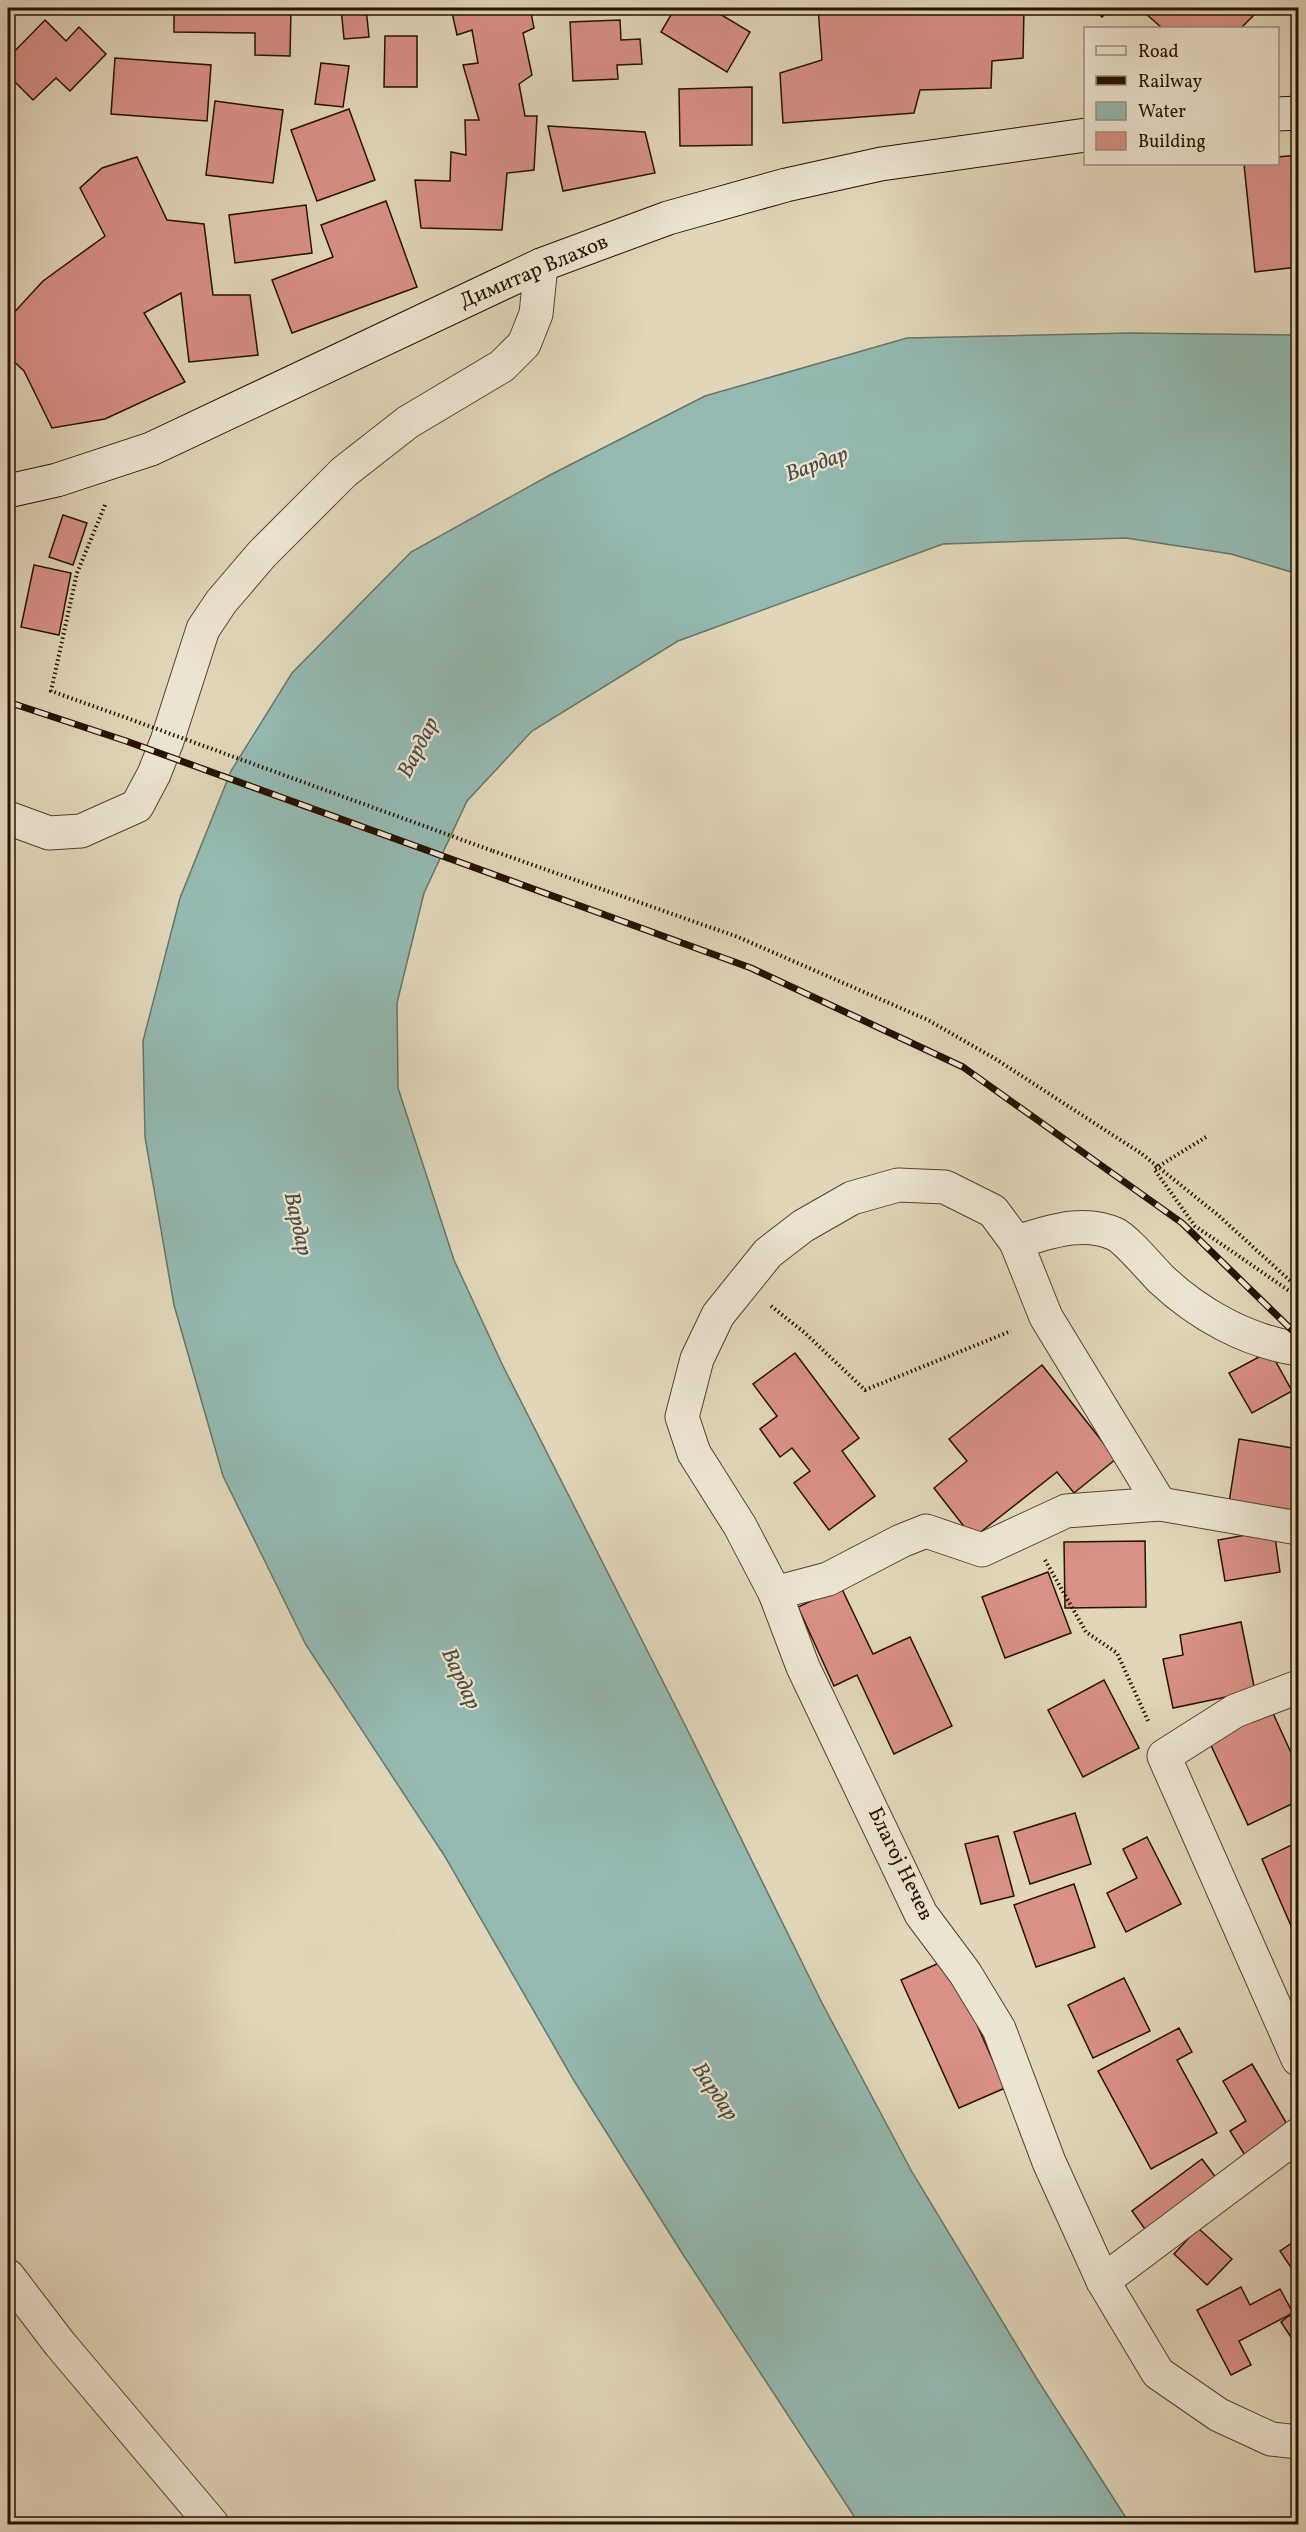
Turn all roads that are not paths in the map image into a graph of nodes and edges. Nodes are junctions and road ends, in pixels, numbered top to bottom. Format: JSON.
{"nodes":[{"id":1,"x":1299,"y":113,"type":"edge"},
{"id":2,"x":1279,"y":114,"type":"edge"},
{"id":3,"x":1084,"y":135,"type":"edge"},
{"id":4,"x":541,"y":265,"type":"junction"},
{"id":5,"x":8,"y":491,"type":"edge"},
{"id":6,"x":8,"y":818,"type":"edge"},
{"id":7,"x":1016,"y":1242,"type":"junction"},
{"id":8,"x":1299,"y":1349,"type":"edge"},
{"id":9,"x":1160,"y":1504,"type":"junction"},
{"id":10,"x":1299,"y":1528,"type":"edge"},
{"id":11,"x":775,"y":1593,"type":"junction"},
{"id":12,"x":1299,"y":1687,"type":"edge"},
{"id":13,"x":1299,"y":2059,"type":"edge"},
{"id":14,"x":1299,"y":2135,"type":"edge"},
{"id":15,"x":8,"y":2276,"type":"edge"},
{"id":16,"x":1103,"y":2281,"type":"junction"},
{"id":17,"x":1299,"y":2442,"type":"edge"},
{"id":18,"x":212,"y":2524,"type":"edge"}],
"edges":[{"from":1,"to":2,"type":"street"},
{"from":3,"to":4,"type":"street","name":"Димитар Влахов"},
{"from":4,"to":5,"type":"street","name":"Димитар Влахов"},
{"from":4,"to":6,"type":"street"},
{"from":7,"to":8,"type":"street"},
{"from":7,"to":9,"type":"street","name":"Благој Нечев"},
{"from":7,"to":11,"type":"street","name":"Благој Нечев"},
{"from":9,"to":10,"type":"street"},
{"from":9,"to":11,"type":"street"},
{"from":11,"to":16,"type":"street","name":"Благој Нечев"},
{"from":12,"to":13,"type":"street"},
{"from":14,"to":16,"type":"street"},
{"from":15,"to":18,"type":"street"},
{"from":16,"to":17,"type":"street","name":"Благој Нечев"}]}
